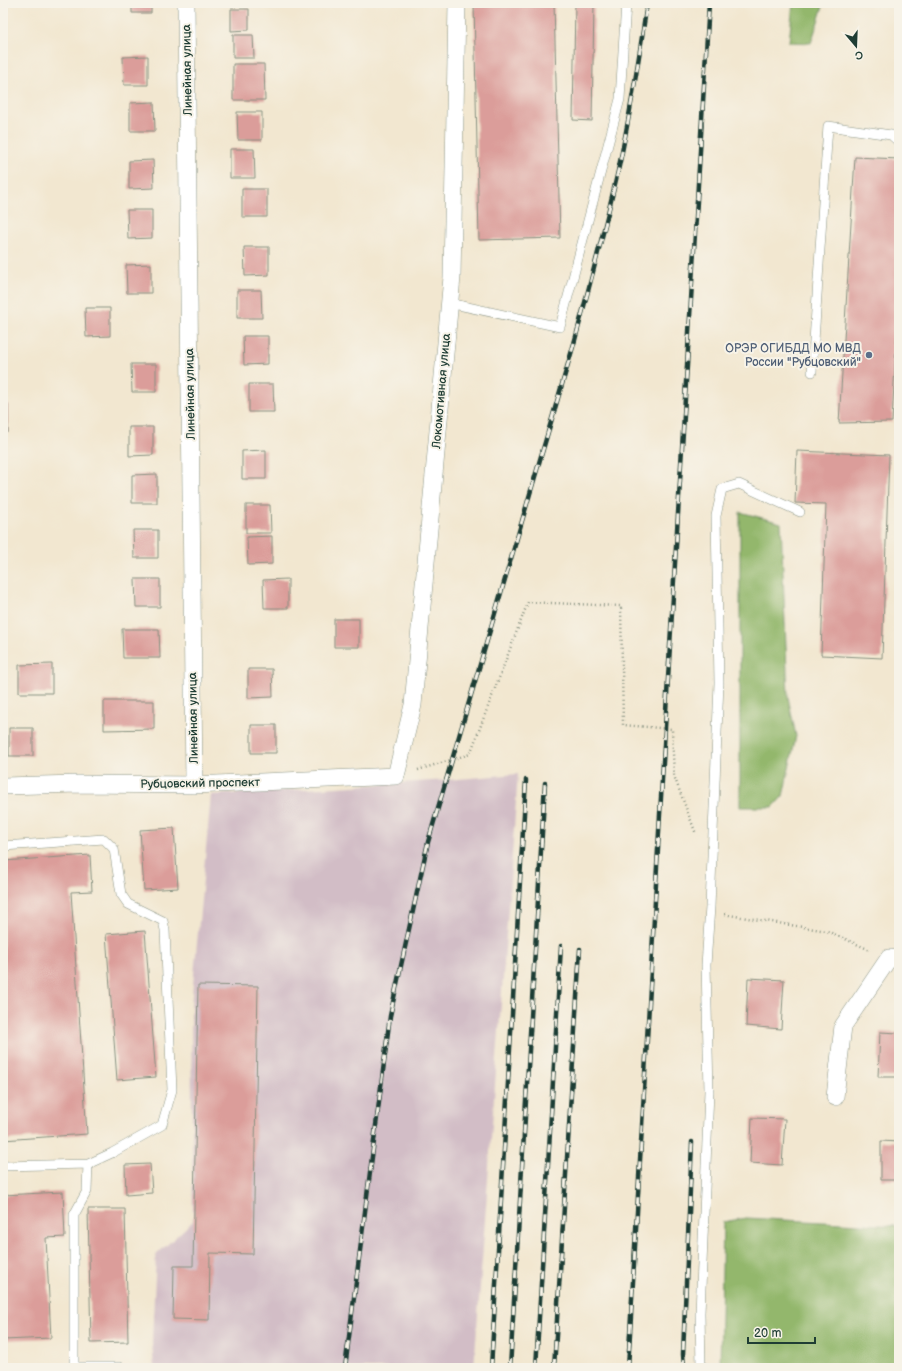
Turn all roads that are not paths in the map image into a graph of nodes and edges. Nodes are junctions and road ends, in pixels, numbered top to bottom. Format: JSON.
{"nodes":[{"id":1,"x":186,"y":3,"type":"edge"},
{"id":2,"x":457,"y":3,"type":"edge"},
{"id":3,"x":626,"y":3,"type":"edge"},
{"id":4,"x":899,"y":142,"type":"edge"},
{"id":5,"x":450,"y":303,"type":"junction"},
{"id":6,"x":812,"y":372,"type":"dead end"},
{"id":7,"x":800,"y":512,"type":"dead end"},
{"id":8,"x":396,"y":776,"type":"joint"},
{"id":9,"x":194,"y":785,"type":"junction"},
{"id":10,"x":3,"y":786,"type":"edge"},
{"id":11,"x":3,"y":846,"type":"edge"},
{"id":12,"x":894,"y":958,"type":"edge"},
{"id":13,"x":835,"y":1097,"type":"dead end"},
{"id":14,"x":88,"y":1164,"type":"junction"},
{"id":15,"x":3,"y":1166,"type":"edge"},
{"id":16,"x":71,"y":1367,"type":"edge"},
{"id":17,"x":120,"y":1368,"type":"edge"},
{"id":18,"x":701,"y":1368,"type":"edge"}],
"edges":[{"from":1,"to":9,"type":"street","name":"Линейная улица"},
{"from":2,"to":5,"type":"street","name":"Локомотивная улица"},
{"from":3,"to":5,"type":"lane"},
{"from":4,"to":6,"type":"lane"},
{"from":5,"to":8,"type":"street","name":"Локомотивная улица"},
{"from":7,"to":18,"type":"lane"},
{"from":8,"to":9,"type":"street","name":"Рубцовский проспект"},
{"from":9,"to":10,"type":"street","name":"Рубцовский проспект"},
{"from":11,"to":14,"type":"lane"},
{"from":12,"to":13,"type":"street"},
{"from":14,"to":15,"type":"lane"},
{"from":14,"to":16,"type":"lane"},
{"from":16,"to":17,"type":"lane"}]}
